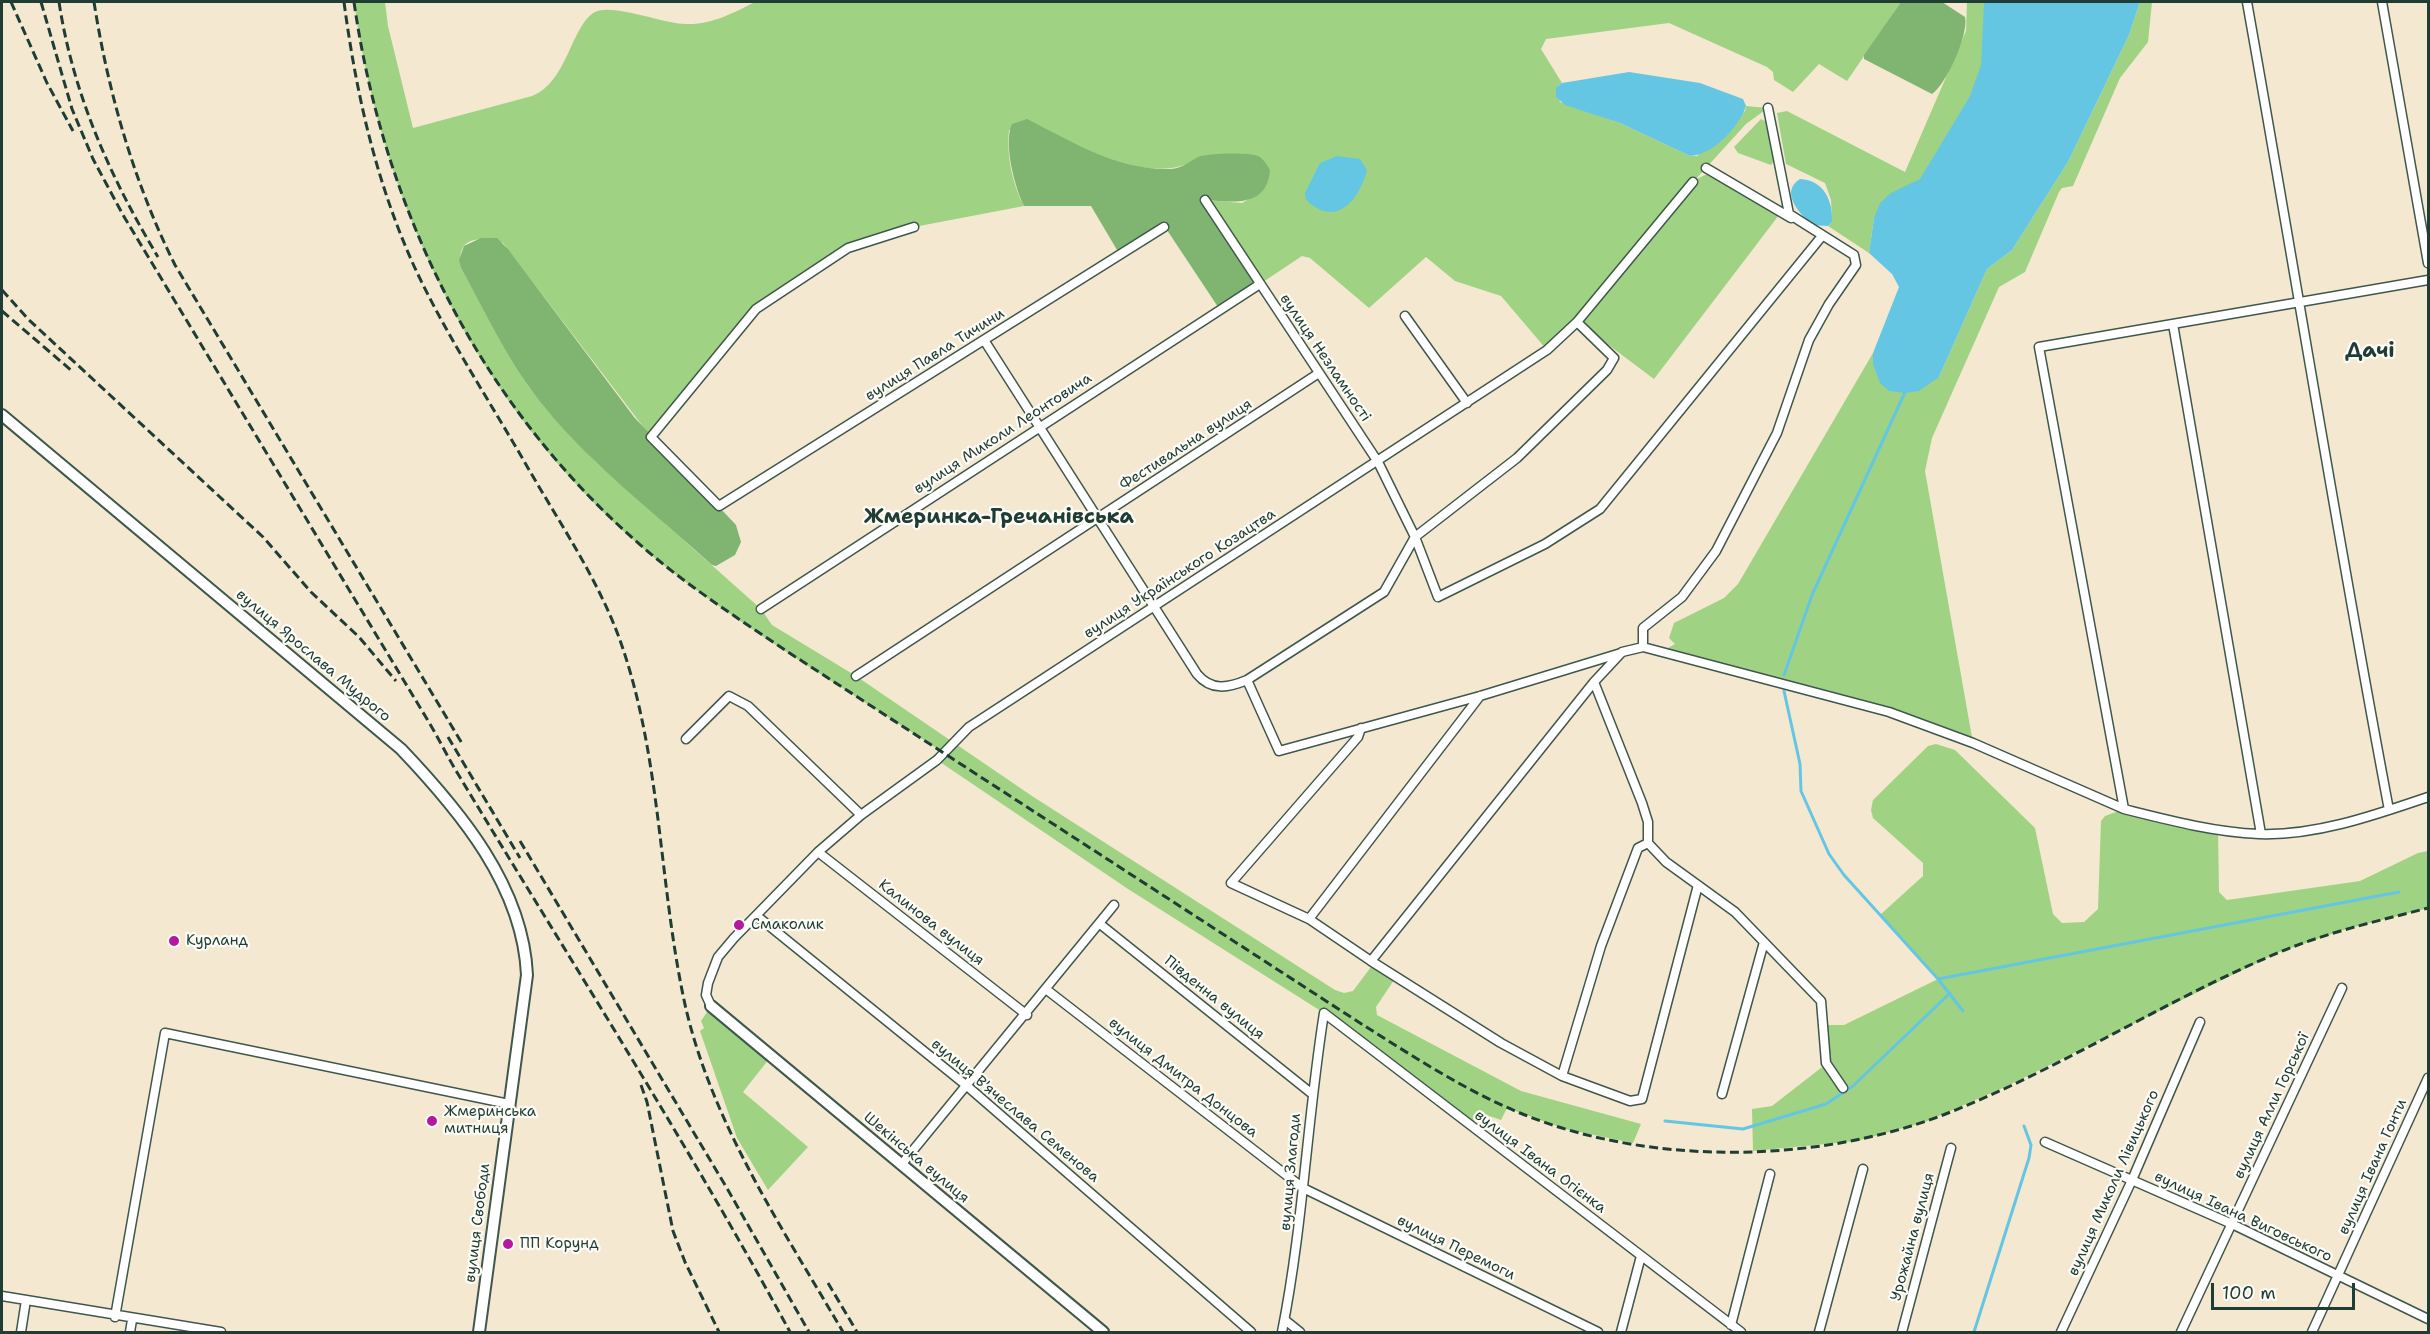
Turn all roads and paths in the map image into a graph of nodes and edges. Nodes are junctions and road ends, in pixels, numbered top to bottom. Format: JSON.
{"nodes":[{"id":1,"x":2247,"y":2,"type":"edge"},
{"id":2,"x":2382,"y":2,"type":"edge"},
{"id":3,"x":1768,"y":108,"type":"dead end"},
{"id":4,"x":1706,"y":168,"type":"dead end"},
{"id":5,"x":1693,"y":182,"type":"dead end"},
{"id":6,"x":1205,"y":200,"type":"dead end"},
{"id":7,"x":1794,"y":219,"type":"junction"},
{"id":8,"x":914,"y":227,"type":"dead end"},
{"id":9,"x":1164,"y":227,"type":"dead end"},
{"id":10,"x":1822,"y":236,"type":"junction"},
{"id":11,"x":2428,"y":263,"type":"edge"},
{"id":12,"x":2428,"y":280,"type":"edge"},
{"id":13,"x":1260,"y":284,"type":"junction"},
{"id":14,"x":2301,"y":303,"type":"junction"},
{"id":15,"x":1405,"y":316,"type":"dead end"},
{"id":16,"x":1577,"y":322,"type":"junction"},
{"id":17,"x":2173,"y":324,"type":"junction"},
{"id":18,"x":984,"y":340,"type":"junction"},
{"id":19,"x":1319,"y":373,"type":"junction"},
{"id":20,"x":1467,"y":403,"type":"junction"},
{"id":21,"x":2,"y":416,"type":"edge"},
{"id":22,"x":1040,"y":426,"type":"junction"},
{"id":23,"x":1378,"y":462,"type":"junction"},
{"id":24,"x":1098,"y":519,"type":"junction"},
{"id":25,"x":1415,"y":537,"type":"junction"},
{"id":26,"x":1154,"y":606,"type":"junction"},
{"id":27,"x":761,"y":609,"type":"dead end"},
{"id":28,"x":1642,"y":647,"type":"junction"},
{"id":29,"x":1622,"y":652,"type":"junction"},
{"id":30,"x":856,"y":676,"type":"dead end"},
{"id":31,"x":1247,"y":680,"type":"junction"},
{"id":32,"x":1594,"y":681,"type":"junction"},
{"id":33,"x":1480,"y":696,"type":"junction"},
{"id":34,"x":1361,"y":729,"type":"junction"},
{"id":35,"x":686,"y":739,"type":"dead end"},
{"id":36,"x":2428,"y":797,"type":"edge"},
{"id":37,"x":2124,"y":810,"type":"junction"},
{"id":38,"x":2389,"y":810,"type":"junction"},
{"id":39,"x":861,"y":815,"type":"junction"},
{"id":40,"x":2261,"y":834,"type":"junction"},
{"id":41,"x":1648,"y":843,"type":"junction"},
{"id":42,"x":818,"y":852,"type":"junction"},
{"id":43,"x":1698,"y":885,"type":"junction"},
{"id":44,"x":1114,"y":905,"type":"dead end"},
{"id":45,"x":757,"y":916,"type":"junction"},
{"id":46,"x":1310,"y":919,"type":"junction"},
{"id":47,"x":1100,"y":924,"type":"junction"},
{"id":48,"x":1764,"y":942,"type":"junction"},
{"id":49,"x":1371,"y":962,"type":"junction"},
{"id":50,"x":527,"y":975,"type":"joint"},
{"id":51,"x":2342,"y":988,"type":"dead end"},
{"id":52,"x":1047,"y":990,"type":"junction"},
{"id":53,"x":711,"y":1006,"type":"joint"},
{"id":54,"x":1323,"y":1013,"type":"joint"},
{"id":55,"x":1027,"y":1015,"type":"junction"},
{"id":56,"x":2200,"y":1022,"type":"dead end"},
{"id":57,"x":1562,"y":1076,"type":"junction"},
{"id":58,"x":2428,"y":1078,"type":"edge"},
{"id":59,"x":968,"y":1086,"type":"junction"},
{"id":60,"x":1843,"y":1088,"type":"dead end"},
{"id":61,"x":1311,"y":1093,"type":"junction"},
{"id":62,"x":1722,"y":1094,"type":"dead end"},
{"id":63,"x":509,"y":1104,"type":"junction"},
{"id":64,"x":2045,"y":1142,"type":"dead end"},
{"id":65,"x":1951,"y":1148,"type":"dead end"},
{"id":66,"x":902,"y":1165,"type":"junction"},
{"id":67,"x":1863,"y":1169,"type":"dead end"},
{"id":68,"x":1770,"y":1174,"type":"dead end"},
{"id":69,"x":2132,"y":1180,"type":"junction"},
{"id":70,"x":1303,"y":1188,"type":"junction"},
{"id":71,"x":2232,"y":1224,"type":"junction"},
{"id":72,"x":1641,"y":1256,"type":"junction"},
{"id":73,"x":2338,"y":1277,"type":"junction"},
{"id":74,"x":2,"y":1296,"type":"edge"},
{"id":75,"x":26,"y":1300,"type":"junction"},
{"id":76,"x":116,"y":1317,"type":"junction"},
{"id":77,"x":2428,"y":1319,"type":"edge"},
{"id":78,"x":132,"y":1320,"type":"junction"},
{"id":79,"x":1285,"y":1320,"type":"junction"},
{"id":80,"x":1731,"y":1325,"type":"junction"},
{"id":81,"x":21,"y":1332,"type":"edge"},
{"id":82,"x":130,"y":1332,"type":"edge"},
{"id":83,"x":221,"y":1332,"type":"edge"},
{"id":84,"x":478,"y":1332,"type":"edge"},
{"id":85,"x":1103,"y":1332,"type":"edge"},
{"id":86,"x":1251,"y":1332,"type":"edge"},
{"id":87,"x":1282,"y":1332,"type":"edge"},
{"id":88,"x":1300,"y":1332,"type":"edge"},
{"id":89,"x":1598,"y":1332,"type":"edge"},
{"id":90,"x":1621,"y":1332,"type":"edge"},
{"id":91,"x":1741,"y":1332,"type":"edge"},
{"id":92,"x":1819,"y":1332,"type":"edge"},
{"id":93,"x":1902,"y":1332,"type":"edge"},
{"id":94,"x":2061,"y":1332,"type":"edge"},
{"id":95,"x":2181,"y":1332,"type":"edge"},
{"id":96,"x":2312,"y":1332,"type":"edge"}],
"edges":[{"from":1,"to":14,"type":"street"},
{"from":2,"to":11,"type":"street"},
{"from":3,"to":7,"type":"street"},
{"from":4,"to":7,"type":"street"},
{"from":5,"to":16,"type":"street","name":"вулиця Українського Козацтва"},
{"from":6,"to":13,"type":"street","name":"вулиця Незламності"},
{"from":7,"to":10,"type":"street"},
{"from":8,"to":18,"type":"street","name":"вулиця Павла Тичини"},
{"from":9,"to":18,"type":"street","name":"вулиця Павла Тичини"},
{"from":10,"to":25,"type":"street","name":"вулиця Незламності"},
{"from":10,"to":28,"type":"street"},
{"from":12,"to":14,"type":"street"},
{"from":13,"to":19,"type":"street","name":"вулиця Незламності"},
{"from":13,"to":22,"type":"street","name":"вулиця Миколи Леонтовича"},
{"from":14,"to":17,"type":"street"},
{"from":14,"to":38,"type":"street"},
{"from":15,"to":20,"type":"street"},
{"from":16,"to":20,"type":"street","name":"вулиця Українського Козацтва"},
{"from":16,"to":25,"type":"street"},
{"from":17,"to":37,"type":"street"},
{"from":17,"to":40,"type":"street"},
{"from":18,"to":22,"type":"street"},
{"from":19,"to":23,"type":"street","name":"вулиця Незламності"},
{"from":19,"to":24,"type":"street","name":"Фестивальна вулиця"},
{"from":20,"to":23,"type":"street","name":"вулиця Українського Козацтва"},
{"from":21,"to":50,"type":"street","name":"вулиця Ярослава Мудрого"},
{"from":22,"to":24,"type":"street"},
{"from":22,"to":27,"type":"street","name":"вулиця Миколи Леонтовича"},
{"from":23,"to":25,"type":"street","name":"вулиця Незламності"},
{"from":23,"to":26,"type":"street","name":"вулиця Українського Козацтва"},
{"from":24,"to":26,"type":"street"},
{"from":24,"to":30,"type":"street","name":"Фестивальна вулиця"},
{"from":25,"to":31,"type":"street"},
{"from":26,"to":31,"type":"street"},
{"from":26,"to":39,"type":"street","name":"вулиця Українського Козацтва"},
{"from":28,"to":29,"type":"street"},
{"from":28,"to":37,"type":"street"},
{"from":29,"to":32,"type":"street"},
{"from":29,"to":33,"type":"street"},
{"from":31,"to":34,"type":"street"},
{"from":32,"to":41,"type":"street"},
{"from":32,"to":49,"type":"street"},
{"from":33,"to":34,"type":"street"},
{"from":33,"to":46,"type":"street"},
{"from":34,"to":46,"type":"street"},
{"from":35,"to":39,"type":"street"},
{"from":36,"to":38,"type":"street"},
{"from":37,"to":40,"type":"street"},
{"from":38,"to":40,"type":"street"},
{"from":39,"to":42,"type":"street","name":"вулиця Українського Козацтва"},
{"from":41,"to":43,"type":"street"},
{"from":41,"to":57,"type":"street"},
{"from":42,"to":45,"type":"street","name":"вулиця Українського Козацтва"},
{"from":42,"to":55,"type":"street","name":"Калинова вулиця"},
{"from":43,"to":48,"type":"street"},
{"from":43,"to":57,"type":"street"},
{"from":44,"to":47,"type":"street"},
{"from":45,"to":53,"type":"street","name":"вулиця Українського Козацтва"},
{"from":45,"to":59,"type":"street","name":"вулиця В'ячеслава Семенова"},
{"from":46,"to":49,"type":"street"},
{"from":47,"to":52,"type":"street"},
{"from":47,"to":61,"type":"street","name":"Південна вулиця"},
{"from":48,"to":60,"type":"street"},
{"from":48,"to":62,"type":"street"},
{"from":49,"to":57,"type":"street"},
{"from":50,"to":63,"type":"street","name":"вулиця Свободи"},
{"from":51,"to":71,"type":"street","name":"вулиця Алли Горської"},
{"from":52,"to":55,"type":"street"},
{"from":52,"to":70,"type":"street","name":"вулиця Дмитра Донцова"},
{"from":53,"to":66,"type":"street","name":"Шекінська вулиця"},
{"from":54,"to":61,"type":"street","name":"вулиця Злагоди"},
{"from":54,"to":72,"type":"street","name":"вулиця Івана Огієнка"},
{"from":55,"to":59,"type":"street"},
{"from":56,"to":69,"type":"street","name":"вулиця Миколи Лівицького"},
{"from":58,"to":73,"type":"street","name":"вулиця Івана Гонти"},
{"from":59,"to":66,"type":"street"},
{"from":59,"to":86,"type":"street","name":"вулиця В'ячеслава Семенова"},
{"from":61,"to":70,"type":"street","name":"вулиця Злагоди"},
{"from":63,"to":76,"type":"street"},
{"from":63,"to":84,"type":"street","name":"вулиця Свободи"},
{"from":64,"to":69,"type":"street","name":"вулиця Івана Виговського"},
{"from":65,"to":93,"type":"street","name":"Урожайна вулиця"},
{"from":66,"to":85,"type":"street","name":"Шекінська вулиця"},
{"from":67,"to":92,"type":"street"},
{"from":68,"to":80,"type":"street"},
{"from":69,"to":71,"type":"street","name":"вулиця Івана Виговського"},
{"from":69,"to":94,"type":"street","name":"вулиця Миколи Лівицького"},
{"from":70,"to":79,"type":"street","name":"вулиця Злагоди"},
{"from":70,"to":89,"type":"street","name":"вулиця Перемоги"},
{"from":71,"to":73,"type":"street","name":"вулиця Івана Виговського"},
{"from":71,"to":95,"type":"street","name":"вулиця Алли Горської"},
{"from":72,"to":80,"type":"street","name":"вулиця Івана Огієнка"},
{"from":72,"to":90,"type":"street"},
{"from":73,"to":77,"type":"street","name":"вулиця Івана Виговського"},
{"from":73,"to":96,"type":"street","name":"вулиця Івана Гонти"},
{"from":74,"to":75,"type":"street"},
{"from":75,"to":76,"type":"street"},
{"from":75,"to":81,"type":"street"},
{"from":76,"to":78,"type":"street"},
{"from":78,"to":82,"type":"street"},
{"from":78,"to":83,"type":"street"},
{"from":79,"to":87,"type":"street","name":"вулиця Злагоди"},
{"from":79,"to":88,"type":"street"},
{"from":80,"to":91,"type":"street","name":"вулиця Івана Огієнка"}]}
